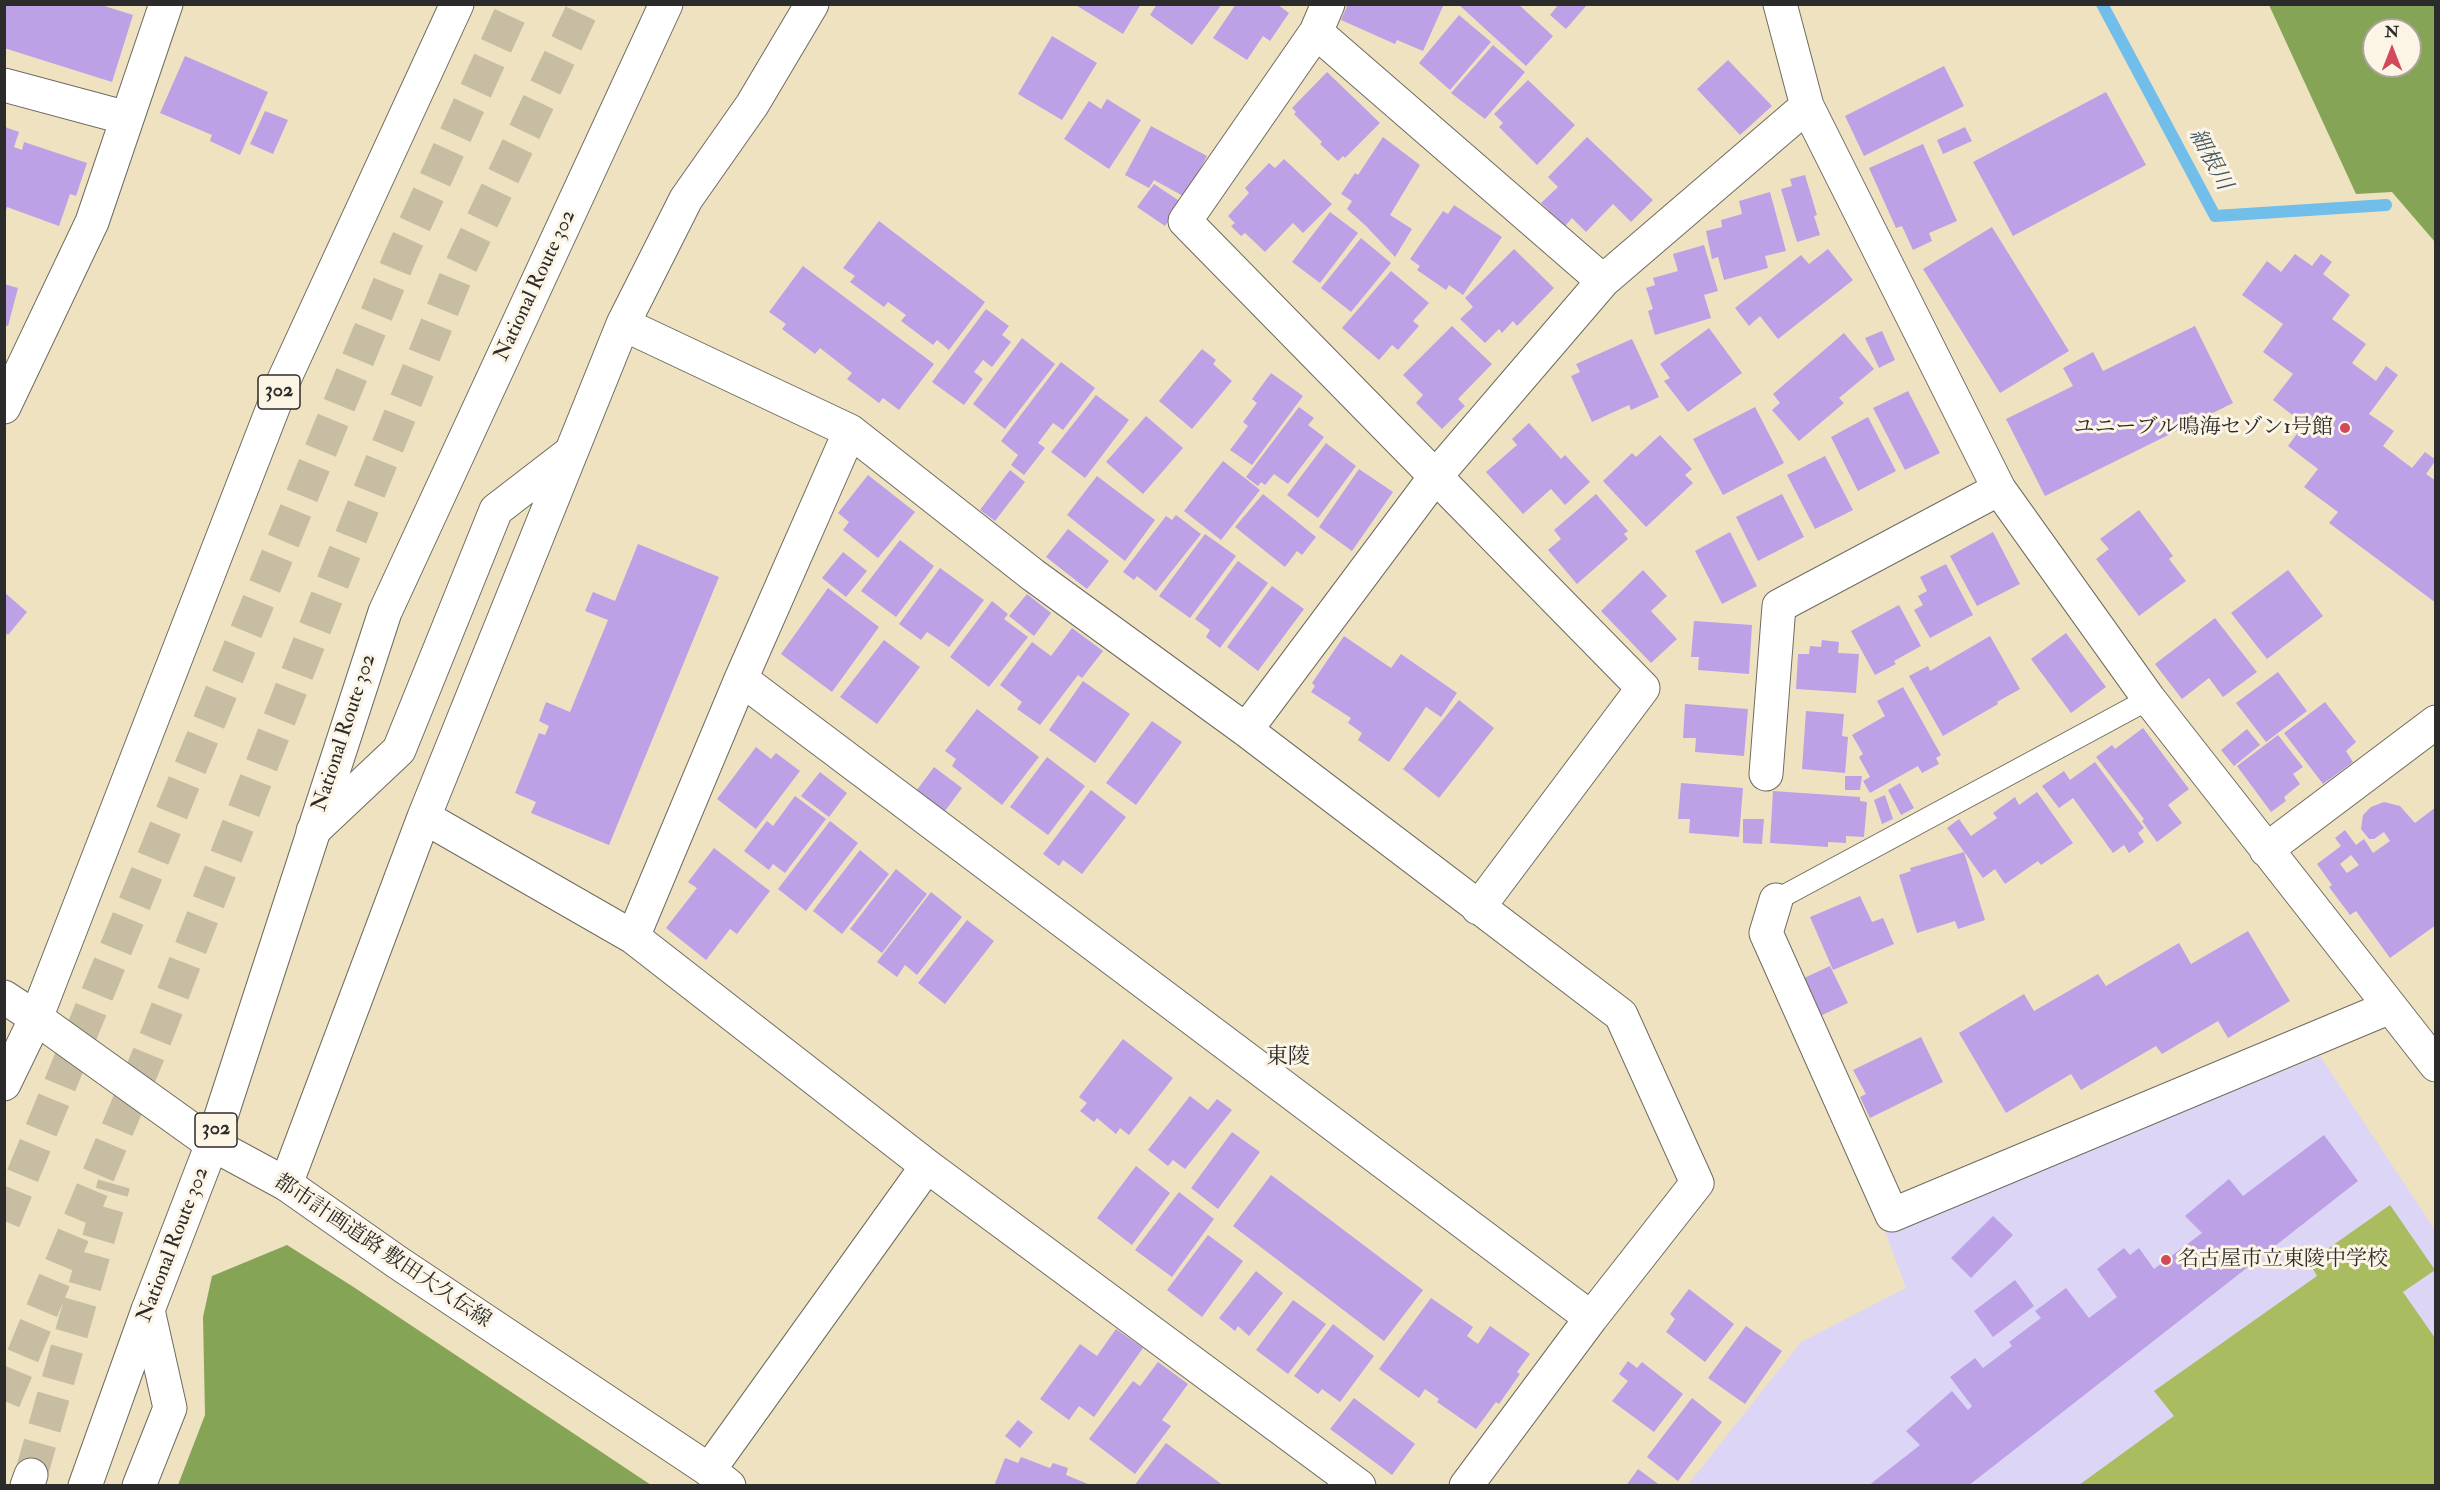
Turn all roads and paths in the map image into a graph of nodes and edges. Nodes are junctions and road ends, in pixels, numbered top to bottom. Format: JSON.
{"nodes":[{"id":1,"x":166,"y":4,"type":"edge"},
{"id":2,"x":457,"y":4,"type":"edge"},
{"id":3,"x":666,"y":4,"type":"edge"},
{"id":4,"x":812,"y":4,"type":"edge"},
{"id":5,"x":1780,"y":4,"type":"edge"},
{"id":6,"x":1322,"y":18,"type":"edge"},
{"id":7,"x":4,"y":85,"type":"edge"},
{"id":8,"x":1807,"y":106,"type":"junction"},
{"id":9,"x":127,"y":118,"type":"junction"},
{"id":10,"x":1604,"y":280,"type":"junction"},
{"id":11,"x":623,"y":324,"type":"junction"},
{"id":12,"x":4,"y":407,"type":"edge"},
{"id":13,"x":850,"y":431,"type":"junction"},
{"id":14,"x":571,"y":452,"type":"junction"},
{"id":15,"x":1435,"y":477,"type":"junction"},
{"id":16,"x":1999,"y":489,"type":"junction"},
{"id":17,"x":741,"y":679,"type":"junction"},
{"id":18,"x":2148,"y":699,"type":"junction"},
{"id":19,"x":2436,"y":722,"type":"edge"},
{"id":20,"x":1246,"y":730,"type":"junction"},
{"id":21,"x":1766,"y":774,"type":"dead end"},
{"id":22,"x":423,"y":817,"type":"junction"},
{"id":23,"x":313,"y":831,"type":"junction"},
{"id":24,"x":2266,"y":850,"type":"junction"},
{"id":25,"x":1776,"y":900,"type":"joint"},
{"id":26,"x":1478,"y":908,"type":"junction"},
{"id":27,"x":633,"y":937,"type":"junction"},
{"id":28,"x":4,"y":997,"type":"edge"},
{"id":29,"x":2390,"y":1007,"type":"junction"},
{"id":30,"x":36,"y":1018,"type":"junction"},
{"id":31,"x":2436,"y":1065,"type":"edge"},
{"id":32,"x":4,"y":1084,"type":"edge"},
{"id":33,"x":212,"y":1144,"type":"junction"},
{"id":34,"x":927,"y":1166,"type":"junction"},
{"id":35,"x":285,"y":1184,"type":"junction"},
{"id":36,"x":148,"y":1310,"type":"junction"},
{"id":37,"x":1591,"y":1318,"type":"junction"},
{"id":38,"x":719,"y":1478,"type":"edge"},
{"id":39,"x":85,"y":1485,"type":"edge"},
{"id":40,"x":139,"y":1485,"type":"edge"},
{"id":41,"x":1359,"y":1485,"type":"edge"},
{"id":42,"x":1466,"y":1485,"type":"edge"}],
"edges":[{"from":1,"to":9,"type":"main road"},
{"from":2,"to":30,"type":"main road","number":"302"},
{"from":3,"to":23,"type":"main road","name":"National Route 302","number":"302"},
{"from":4,"to":11,"type":"main road"},
{"from":5,"to":8,"type":"main road"},
{"from":6,"to":10,"type":"main road"},
{"from":6,"to":15,"type":"main road"},
{"from":7,"to":9,"type":"main road"},
{"from":8,"to":10,"type":"main road"},
{"from":8,"to":16,"type":"main road"},
{"from":9,"to":12,"type":"main road"},
{"from":10,"to":15,"type":"main road"},
{"from":11,"to":13,"type":"main road"},
{"from":11,"to":14,"type":"main road"},
{"from":13,"to":17,"type":"main road"},
{"from":13,"to":20,"type":"main road"},
{"from":14,"to":22,"type":"main road"},
{"from":14,"to":23,"type":"main road"},
{"from":15,"to":20,"type":"main road"},
{"from":15,"to":26,"type":"main road"},
{"from":16,"to":18,"type":"main road"},
{"from":16,"to":21,"type":"main road"},
{"from":17,"to":27,"type":"main road"},
{"from":17,"to":37,"type":"main road"},
{"from":18,"to":24,"type":"main road"},
{"from":18,"to":25,"type":"lane"},
{"from":19,"to":24,"type":"main road"},
{"from":20,"to":26,"type":"main road"},
{"from":22,"to":27,"type":"main road"},
{"from":22,"to":35,"type":"main road"},
{"from":23,"to":33,"type":"main road","name":"National Route 302","number":"302"},
{"from":24,"to":29,"type":"main road"},
{"from":25,"to":29,"type":"main road"},
{"from":26,"to":37,"type":"main road"},
{"from":27,"to":34,"type":"main road"},
{"from":28,"to":30,"type":"main road","name":"都市計画道路 敷田大久伝線"},
{"from":29,"to":31,"type":"main road"},
{"from":30,"to":32,"type":"main road","number":"302"},
{"from":30,"to":33,"type":"main road","name":"都市計画道路 敷田大久伝線"},
{"from":33,"to":35,"type":"main road","name":"都市計画道路 敷田大久伝線"},
{"from":33,"to":36,"type":"main road","name":"National Route 302","number":"302"},
{"from":34,"to":38,"type":"main road"},
{"from":34,"to":41,"type":"main road"},
{"from":35,"to":38,"type":"main road","name":"都市計画道路 敷田大久伝線"},
{"from":36,"to":39,"type":"main road","name":"National Route 302","number":"302"},
{"from":36,"to":40,"type":"main road"},
{"from":37,"to":42,"type":"main road"}]}
